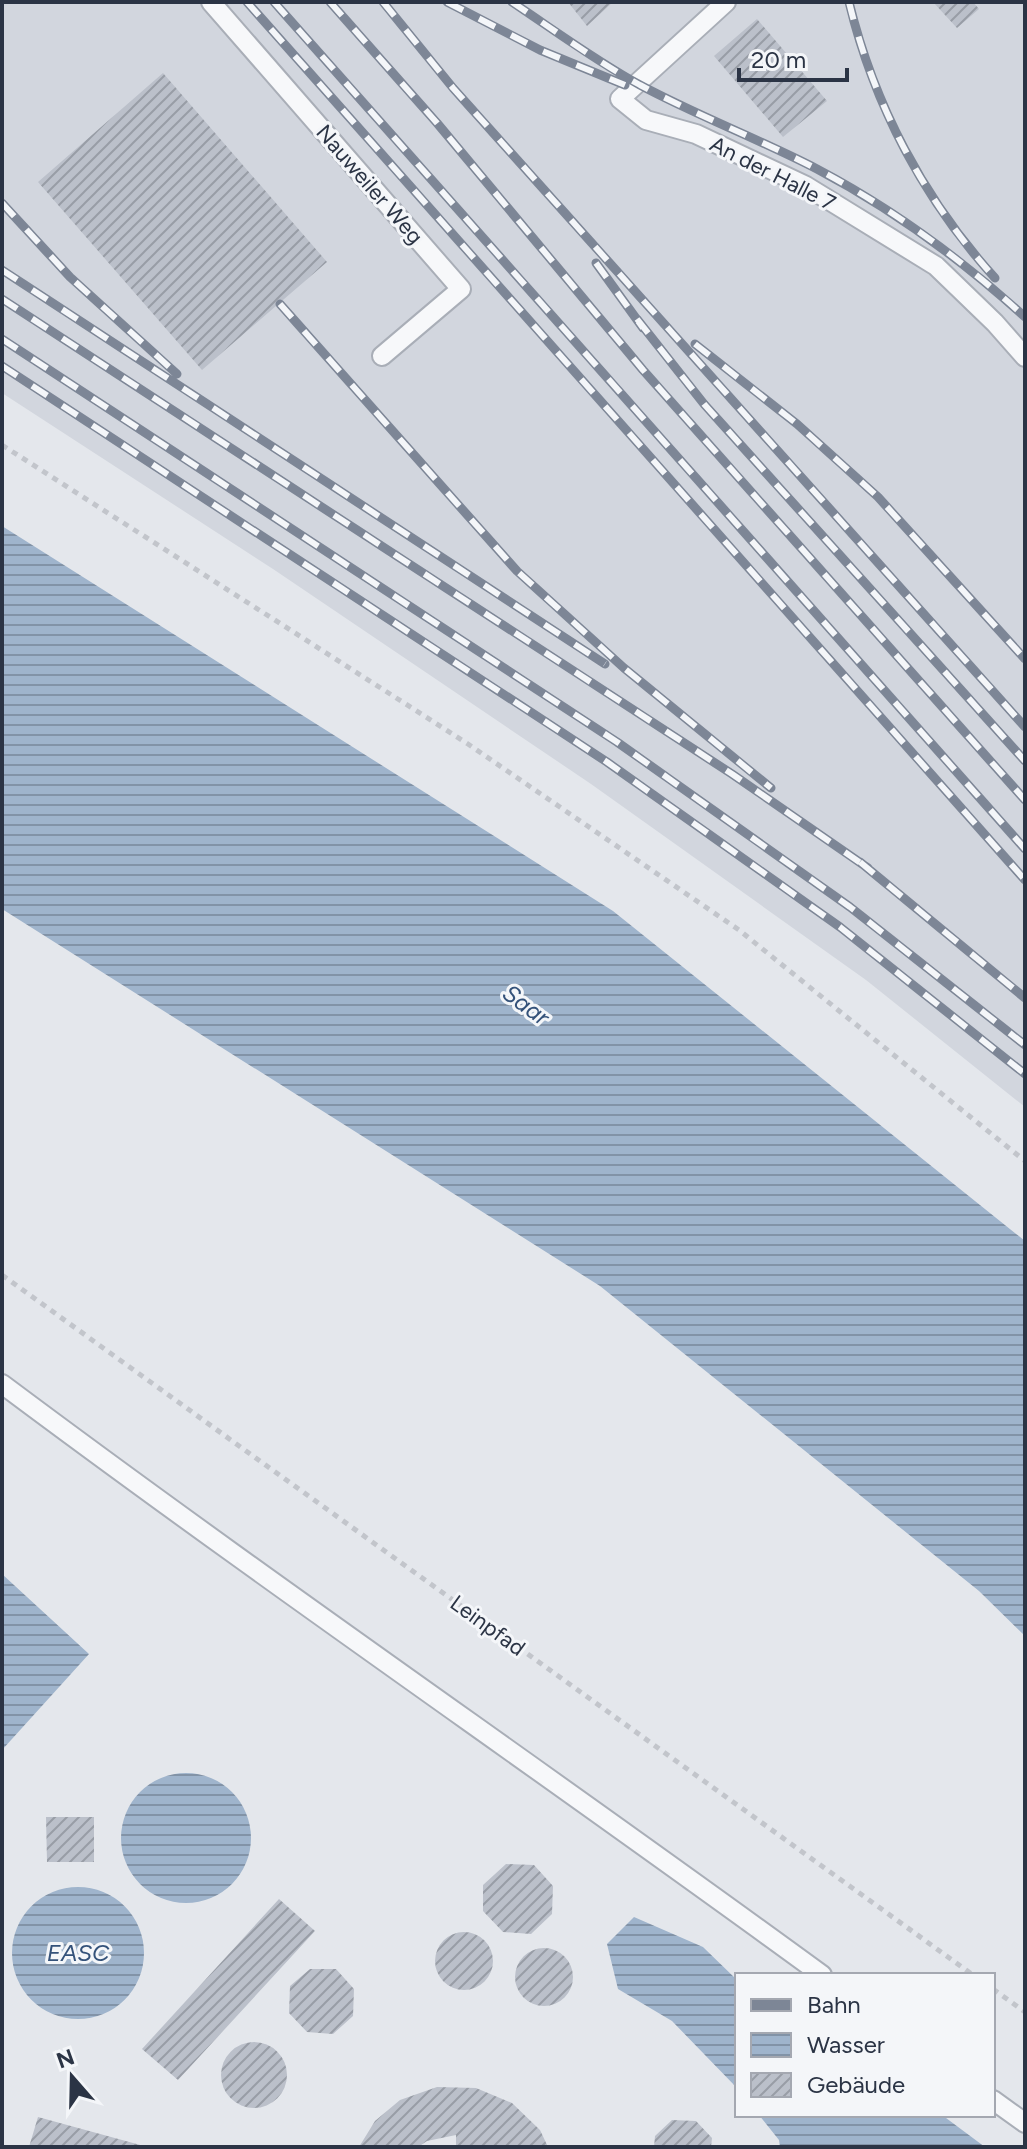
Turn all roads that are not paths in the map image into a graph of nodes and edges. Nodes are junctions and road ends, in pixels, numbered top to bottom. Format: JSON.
{"nodes":[{"id":1,"x":211,"y":2,"type":"edge"},
{"id":2,"x":726,"y":2,"type":"edge"},
{"id":3,"x":382,"y":356,"type":"dead end"},
{"id":4,"x":1025,"y":357,"type":"edge"},
{"id":5,"x":2,"y":1384,"type":"edge"},
{"id":6,"x":819,"y":1973,"type":"edge"},
{"id":7,"x":995,"y":2101,"type":"edge"},
{"id":8,"x":1025,"y":2123,"type":"edge"}],
"edges":[{"from":1,"to":3,"type":"lane","name":"Nauweiler Weg"},
{"from":2,"to":4,"type":"lane","name":"An der Halle 7"},
{"from":5,"to":6,"type":"lane"},
{"from":7,"to":8,"type":"lane"}]}
